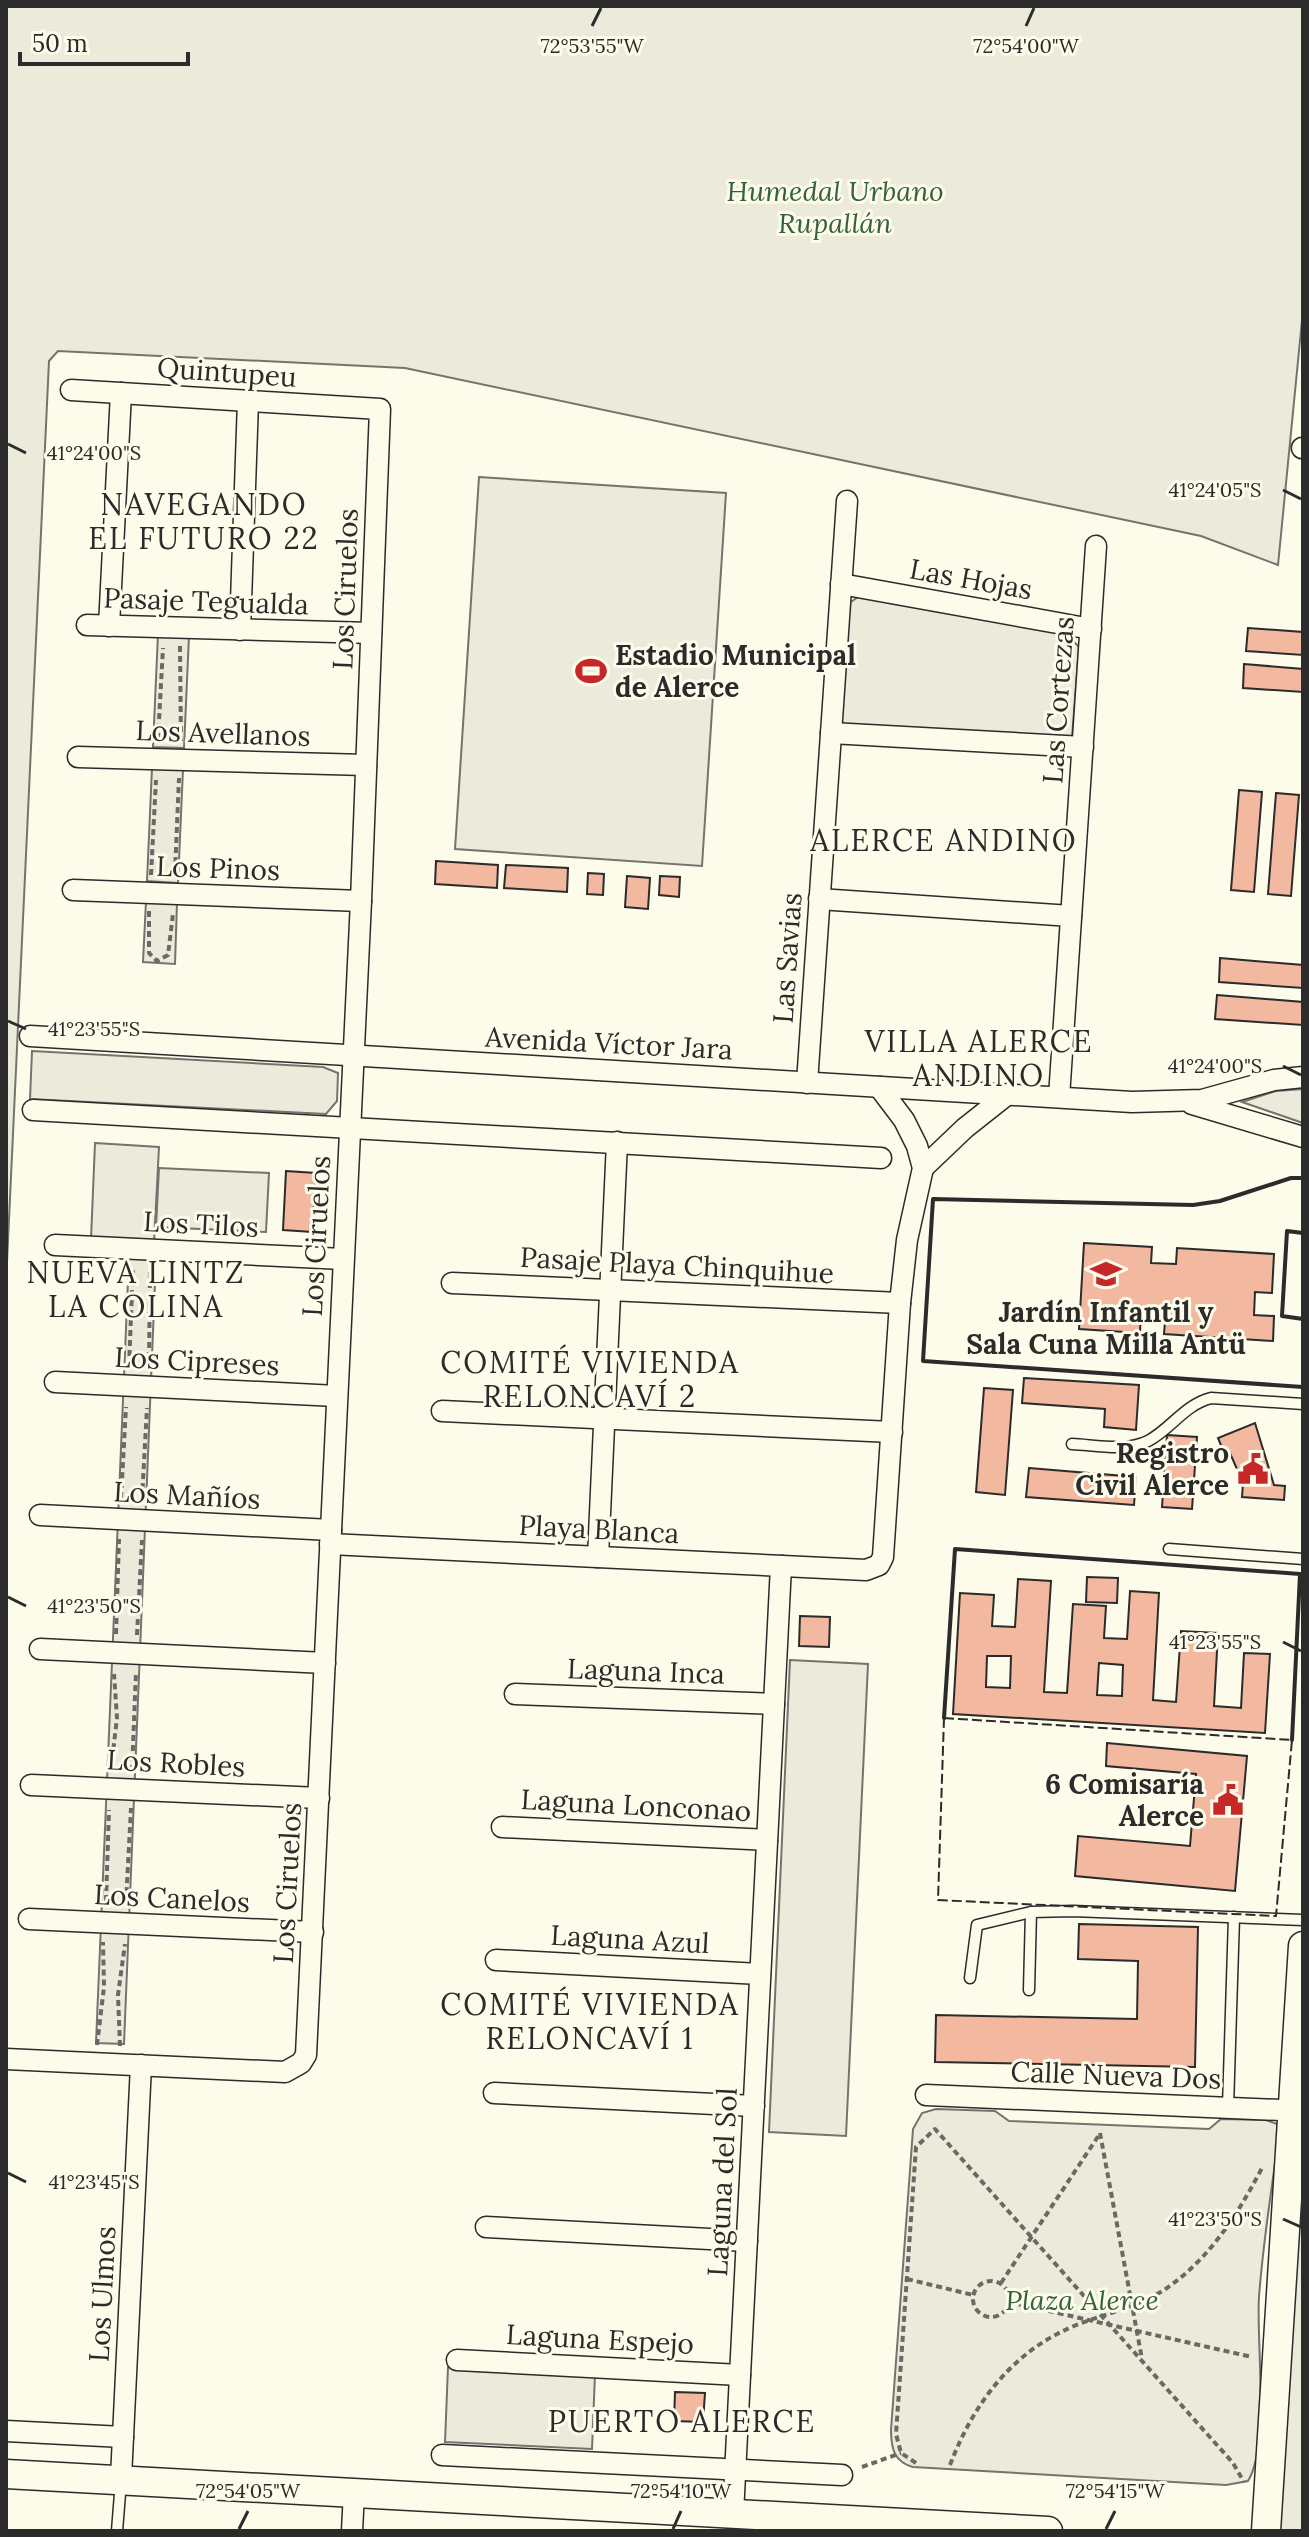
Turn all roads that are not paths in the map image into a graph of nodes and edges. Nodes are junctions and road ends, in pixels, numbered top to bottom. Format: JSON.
{"nodes":[{"id":1,"x":71,"y":390,"type":"dead end"},
{"id":2,"x":121,"y":393,"type":"junction"},
{"id":3,"x":248,"y":401,"type":"junction"},
{"id":4,"x":380,"y":409,"type":"joint"},
{"id":5,"x":847,"y":501,"type":"dead end"},
{"id":6,"x":1096,"y":546,"type":"dead end"},
{"id":7,"x":841,"y":584,"type":"junction"},
{"id":8,"x":87,"y":625,"type":"dead end"},
{"id":9,"x":109,"y":626,"type":"junction"},
{"id":10,"x":1091,"y":629,"type":"junction"},
{"id":11,"x":240,"y":630,"type":"junction"},
{"id":12,"x":371,"y":633,"type":"junction"},
{"id":13,"x":831,"y":733,"type":"junction"},
{"id":14,"x":1083,"y":747,"type":"junction"},
{"id":15,"x":78,"y":757,"type":"dead end"},
{"id":16,"x":366,"y":765,"type":"junction"},
{"id":17,"x":73,"y":890,"type":"dead end"},
{"id":18,"x":819,"y":899,"type":"junction"},
{"id":19,"x":361,"y":901,"type":"junction"},
{"id":20,"x":1071,"y":916,"type":"junction"},
{"id":21,"x":30,"y":1036,"type":"dead end"},
{"id":22,"x":352,"y":1056,"type":"junction"},
{"id":23,"x":1303,"y":1077,"type":"edge"},
{"id":24,"x":807,"y":1083,"type":"junction"},
{"id":25,"x":879,"y":1087,"type":"junction"},
{"id":26,"x":1008,"y":1094,"type":"junction"},
{"id":27,"x":1059,"y":1097,"type":"junction"},
{"id":28,"x":1193,"y":1101,"type":"junction"},
{"id":29,"x":33,"y":1110,"type":"dead end"},
{"id":30,"x":349,"y":1126,"type":"junction"},
{"id":31,"x":1303,"y":1137,"type":"edge"},
{"id":32,"x":617,"y":1142,"type":"junction"},
{"id":33,"x":881,"y":1158,"type":"dead end"},
{"id":34,"x":923,"y":1168,"type":"junction"},
{"id":35,"x":55,"y":1245,"type":"dead end"},
{"id":36,"x":343,"y":1259,"type":"junction"},
{"id":37,"x":452,"y":1283,"type":"dead end"},
{"id":38,"x":610,"y":1290,"type":"junction"},
{"id":39,"x":900,"y":1303,"type":"junction"},
{"id":40,"x":55,"y":1382,"type":"dead end"},
{"id":41,"x":337,"y":1396,"type":"junction"},
{"id":42,"x":1303,"y":1404,"type":"edge"},
{"id":43,"x":442,"y":1411,"type":"dead end"},
{"id":44,"x":604,"y":1419,"type":"junction"},
{"id":45,"x":892,"y":1432,"type":"junction"},
{"id":46,"x":1072,"y":1444,"type":"dead end"},
{"id":47,"x":40,"y":1515,"type":"dead end"},
{"id":48,"x":331,"y":1537,"type":"junction"},
{"id":49,"x":1169,"y":1549,"type":"dead end"},
{"id":50,"x":598,"y":1557,"type":"junction"},
{"id":51,"x":1303,"y":1559,"type":"edge"},
{"id":52,"x":781,"y":1566,"type":"junction"},
{"id":53,"x":40,"y":1649,"type":"dead end"},
{"id":54,"x":325,"y":1663,"type":"junction"},
{"id":55,"x":515,"y":1694,"type":"dead end"},
{"id":56,"x":774,"y":1704,"type":"junction"},
{"id":57,"x":31,"y":1785,"type":"dead end"},
{"id":58,"x":319,"y":1798,"type":"junction"},
{"id":59,"x":502,"y":1827,"type":"dead end"},
{"id":60,"x":767,"y":1840,"type":"junction"},
{"id":61,"x":1031,"y":1912,"type":"junction"},
{"id":62,"x":1234,"y":1917,"type":"junction"},
{"id":63,"x":29,"y":1919,"type":"dead end"},
{"id":64,"x":1303,"y":1920,"type":"edge"},
{"id":65,"x":313,"y":1932,"type":"junction"},
{"id":66,"x":1303,"y":1946,"type":"edge"},
{"id":67,"x":496,"y":1960,"type":"dead end"},
{"id":68,"x":760,"y":1974,"type":"junction"},
{"id":69,"x":970,"y":1978,"type":"dead end"},
{"id":70,"x":1029,"y":1990,"type":"dead end"},
{"id":71,"x":6,"y":2059,"type":"edge"},
{"id":72,"x":141,"y":2065,"type":"junction"},
{"id":73,"x":494,"y":2093,"type":"dead end"},
{"id":74,"x":926,"y":2095,"type":"dead end"},
{"id":75,"x":754,"y":2106,"type":"junction"},
{"id":76,"x":1228,"y":2107,"type":"junction"},
{"id":77,"x":1297,"y":2110,"type":"edge"},
{"id":78,"x":486,"y":2227,"type":"dead end"},
{"id":79,"x":747,"y":2241,"type":"junction"},
{"id":80,"x":457,"y":2360,"type":"dead end"},
{"id":81,"x":740,"y":2375,"type":"junction"},
{"id":82,"x":6,"y":2431,"type":"edge"},
{"id":83,"x":123,"y":2437,"type":"junction"},
{"id":84,"x":442,"y":2455,"type":"dead end"},
{"id":85,"x":735,"y":2469,"type":"junction"},
{"id":86,"x":6,"y":2474,"type":"edge"},
{"id":87,"x":842,"y":2475,"type":"road end"},
{"id":88,"x":121,"y":2478,"type":"junction"},
{"id":89,"x":354,"y":2492,"type":"junction"},
{"id":90,"x":733,"y":2514,"type":"junction"},
{"id":91,"x":117,"y":2531,"type":"edge"},
{"id":92,"x":352,"y":2531,"type":"edge"},
{"id":93,"x":1048,"y":2531,"type":"edge"},
{"id":94,"x":1266,"y":2531,"type":"edge"}],
"edges":[{"from":1,"to":2,"type":"street","name":"Quintupeu"},
{"from":2,"to":3,"type":"street","name":"Quintupeu"},
{"from":2,"to":9,"type":"street"},
{"from":3,"to":4,"type":"street","name":"Quintupeu"},
{"from":3,"to":11,"type":"street"},
{"from":4,"to":12,"type":"street","name":"Los Ciruelos"},
{"from":5,"to":7,"type":"street","name":"Las Savias"},
{"from":6,"to":10,"type":"street","name":"Las Cortezas"},
{"from":7,"to":10,"type":"street","name":"Las Hojas"},
{"from":7,"to":13,"type":"street","name":"Las Savias"},
{"from":8,"to":9,"type":"street","name":"Pasaje Tegualda"},
{"from":9,"to":11,"type":"street","name":"Pasaje Tegualda"},
{"from":10,"to":14,"type":"street","name":"Las Cortezas"},
{"from":11,"to":12,"type":"street","name":"Pasaje Tegualda"},
{"from":12,"to":16,"type":"street","name":"Los Ciruelos"},
{"from":13,"to":14,"type":"street"},
{"from":13,"to":18,"type":"street","name":"Las Savias"},
{"from":14,"to":20,"type":"street","name":"Las Cortezas"},
{"from":15,"to":16,"type":"street","name":"Los Avellanos"},
{"from":16,"to":19,"type":"street","name":"Los Ciruelos"},
{"from":17,"to":19,"type":"street","name":"Los Pinos"},
{"from":18,"to":20,"type":"street"},
{"from":18,"to":24,"type":"street","name":"Las Savias"},
{"from":19,"to":22,"type":"street","name":"Los Ciruelos"},
{"from":20,"to":27,"type":"street","name":"Las Cortezas"},
{"from":21,"to":22,"type":"street","name":"Avenida Víctor Jara"},
{"from":22,"to":24,"type":"street","name":"Avenida Víctor Jara"},
{"from":22,"to":30,"type":"street","name":"Los Ciruelos"},
{"from":23,"to":28,"type":"street","name":"Avenida Víctor Jara"},
{"from":24,"to":25,"type":"street","name":"Avenida Víctor Jara"},
{"from":25,"to":26,"type":"street","name":"Avenida Víctor Jara"},
{"from":25,"to":34,"type":"street"},
{"from":26,"to":27,"type":"street","name":"Avenida Víctor Jara"},
{"from":26,"to":34,"type":"street"},
{"from":27,"to":28,"type":"street","name":"Avenida Víctor Jara"},
{"from":28,"to":31,"type":"street","name":"Avenida Víctor Jara"},
{"from":29,"to":30,"type":"street"},
{"from":30,"to":32,"type":"street"},
{"from":30,"to":36,"type":"street","name":"Los Ciruelos"},
{"from":32,"to":33,"type":"street"},
{"from":32,"to":38,"type":"street"},
{"from":34,"to":39,"type":"street"},
{"from":35,"to":36,"type":"street","name":"Los Tilos"},
{"from":36,"to":41,"type":"street","name":"Los Ciruelos"},
{"from":37,"to":38,"type":"street","name":"Pasaje Playa Chinquihue"},
{"from":38,"to":39,"type":"street","name":"Pasaje Playa Chinquihue"},
{"from":38,"to":44,"type":"street"},
{"from":39,"to":45,"type":"street"},
{"from":40,"to":41,"type":"street","name":"Los Cipreses"},
{"from":41,"to":48,"type":"street","name":"Los Ciruelos"},
{"from":42,"to":46,"type":"lane"},
{"from":43,"to":44,"type":"street"},
{"from":44,"to":45,"type":"street"},
{"from":44,"to":50,"type":"street"},
{"from":45,"to":52,"type":"street","name":"Playa Blanca"},
{"from":47,"to":48,"type":"street","name":"Los Mañíos"},
{"from":48,"to":50,"type":"street","name":"Playa Blanca"},
{"from":48,"to":54,"type":"street","name":"Los Ciruelos"},
{"from":49,"to":51,"type":"lane"},
{"from":50,"to":52,"type":"street","name":"Playa Blanca"},
{"from":52,"to":56,"type":"street","name":"Laguna del Sol"},
{"from":53,"to":54,"type":"street"},
{"from":54,"to":58,"type":"street","name":"Los Ciruelos"},
{"from":55,"to":56,"type":"street","name":"Laguna Inca"},
{"from":56,"to":60,"type":"street","name":"Laguna del Sol"},
{"from":57,"to":58,"type":"street","name":"Los Robles"},
{"from":58,"to":65,"type":"street","name":"Los Ciruelos"},
{"from":59,"to":60,"type":"street","name":"Laguna Lonconao"},
{"from":60,"to":68,"type":"street","name":"Laguna del Sol"},
{"from":61,"to":62,"type":"lane"},
{"from":61,"to":69,"type":"lane"},
{"from":61,"to":70,"type":"lane"},
{"from":62,"to":64,"type":"lane"},
{"from":62,"to":76,"type":"lane"},
{"from":63,"to":65,"type":"street","name":"Los Canelos"},
{"from":65,"to":72,"type":"street","name":"Los Ciruelos"},
{"from":66,"to":77,"type":"main road"},
{"from":67,"to":68,"type":"street","name":"Laguna Azul"},
{"from":68,"to":75,"type":"street","name":"Laguna del Sol"},
{"from":71,"to":72,"type":"street"},
{"from":72,"to":83,"type":"street","name":"Los Ulmos"},
{"from":73,"to":75,"type":"street"},
{"from":74,"to":76,"type":"street","name":"Calle Nueva Dos"},
{"from":75,"to":79,"type":"street","name":"Laguna del Sol"},
{"from":76,"to":77,"type":"street","name":"Calle Nueva Dos"},
{"from":77,"to":94,"type":"main road"},
{"from":78,"to":79,"type":"street"},
{"from":79,"to":81,"type":"street","name":"Laguna del Sol"},
{"from":80,"to":81,"type":"street","name":"Laguna Espejo"},
{"from":81,"to":85,"type":"street","name":"Laguna del Sol"},
{"from":82,"to":83,"type":"street"},
{"from":83,"to":88,"type":"street","name":"Los Ulmos"},
{"from":84,"to":85,"type":"street"},
{"from":85,"to":87,"type":"street"},
{"from":85,"to":90,"type":"street","name":"Laguna del Sol"},
{"from":86,"to":88,"type":"main road"},
{"from":88,"to":89,"type":"main road"},
{"from":88,"to":91,"type":"lane"},
{"from":89,"to":90,"type":"main road"},
{"from":89,"to":92,"type":"street"},
{"from":90,"to":93,"type":"main road"}]}
